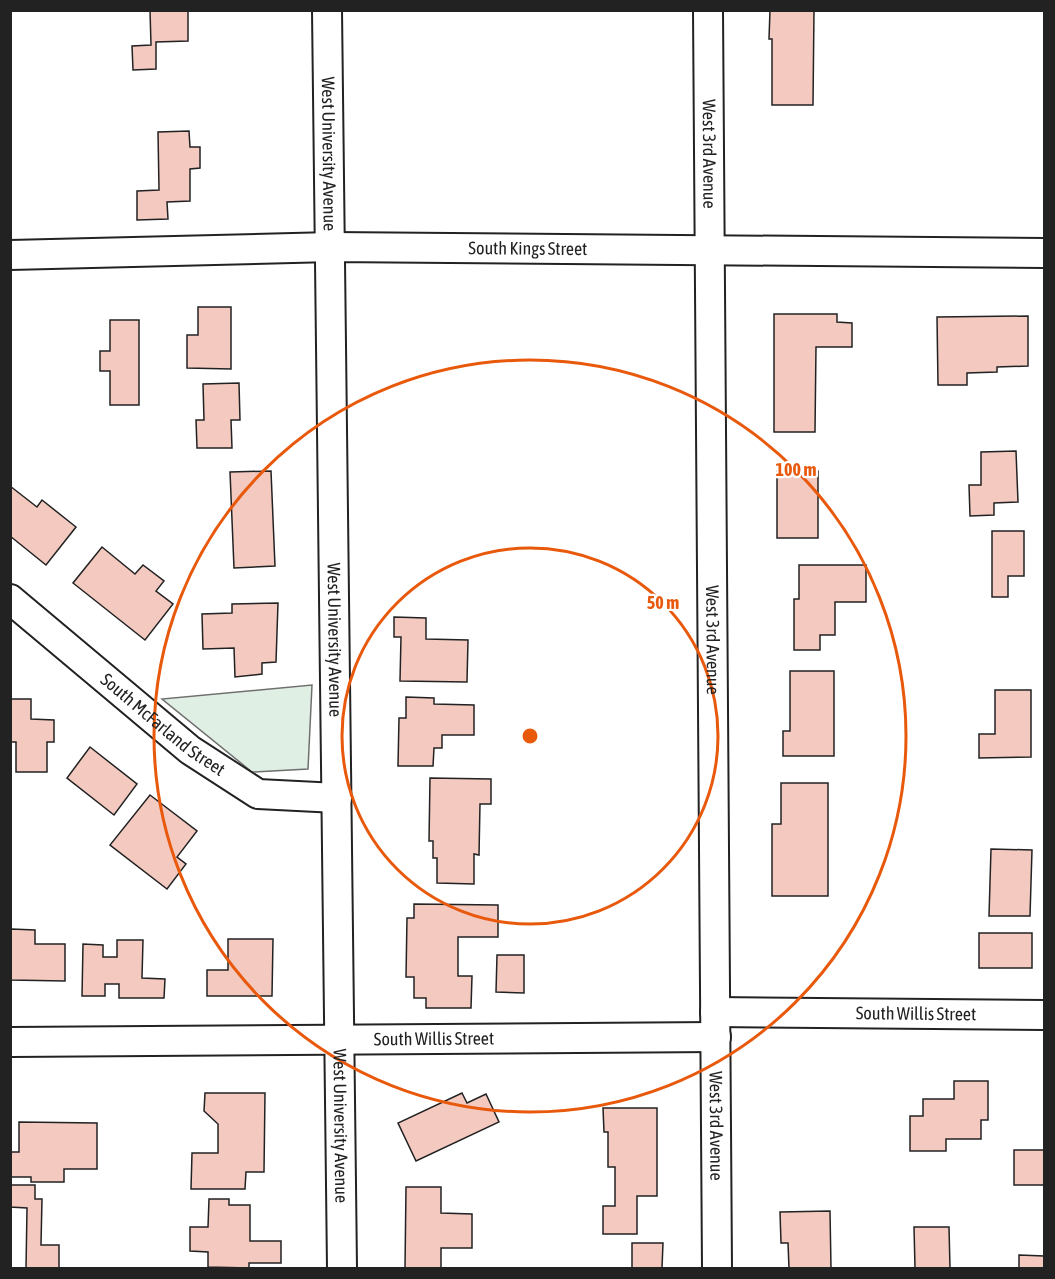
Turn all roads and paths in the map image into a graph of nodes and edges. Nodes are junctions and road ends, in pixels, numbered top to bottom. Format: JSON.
{"nodes":[{"id":1,"x":327,"y":10,"type":"edge"},
{"id":2,"x":708,"y":10,"type":"edge"},
{"id":3,"x":332,"y":247,"type":"junction"},
{"id":4,"x":710,"y":252,"type":"junction"},
{"id":5,"x":1044,"y":254,"type":"edge"},
{"id":6,"x":10,"y":255,"type":"edge"},
{"id":7,"x":10,"y":598,"type":"edge"},
{"id":8,"x":338,"y":798,"type":"junction"},
{"id":9,"x":1044,"y":1015,"type":"edge"},
{"id":10,"x":715,"y":1024,"type":"junction"},
{"id":11,"x":339,"y":1038,"type":"junction"},
{"id":12,"x":10,"y":1042,"type":"edge"},
{"id":13,"x":342,"y":1269,"type":"edge"},
{"id":14,"x":717,"y":1269,"type":"edge"}],
"edges":[{"from":1,"to":3,"type":"street","name":"West University Avenue"},
{"from":2,"to":4,"type":"street","name":"West 3rd Avenue"},
{"from":3,"to":4,"type":"street","name":"South Kings Street"},
{"from":3,"to":6,"type":"street","name":"South Kings Street"},
{"from":3,"to":8,"type":"street","name":"West University Avenue"},
{"from":4,"to":5,"type":"street","name":"South Kings Street"},
{"from":4,"to":10,"type":"street","name":"West 3rd Avenue"},
{"from":7,"to":8,"type":"street","name":"South McFarland Street"},
{"from":8,"to":11,"type":"street","name":"West University Avenue"},
{"from":9,"to":10,"type":"street","name":"South Willis Street"},
{"from":10,"to":11,"type":"street","name":"South Willis Street"},
{"from":10,"to":14,"type":"street","name":"West 3rd Avenue"},
{"from":11,"to":12,"type":"street","name":"South Willis Street"},
{"from":11,"to":13,"type":"street","name":"West University Avenue"}]}
